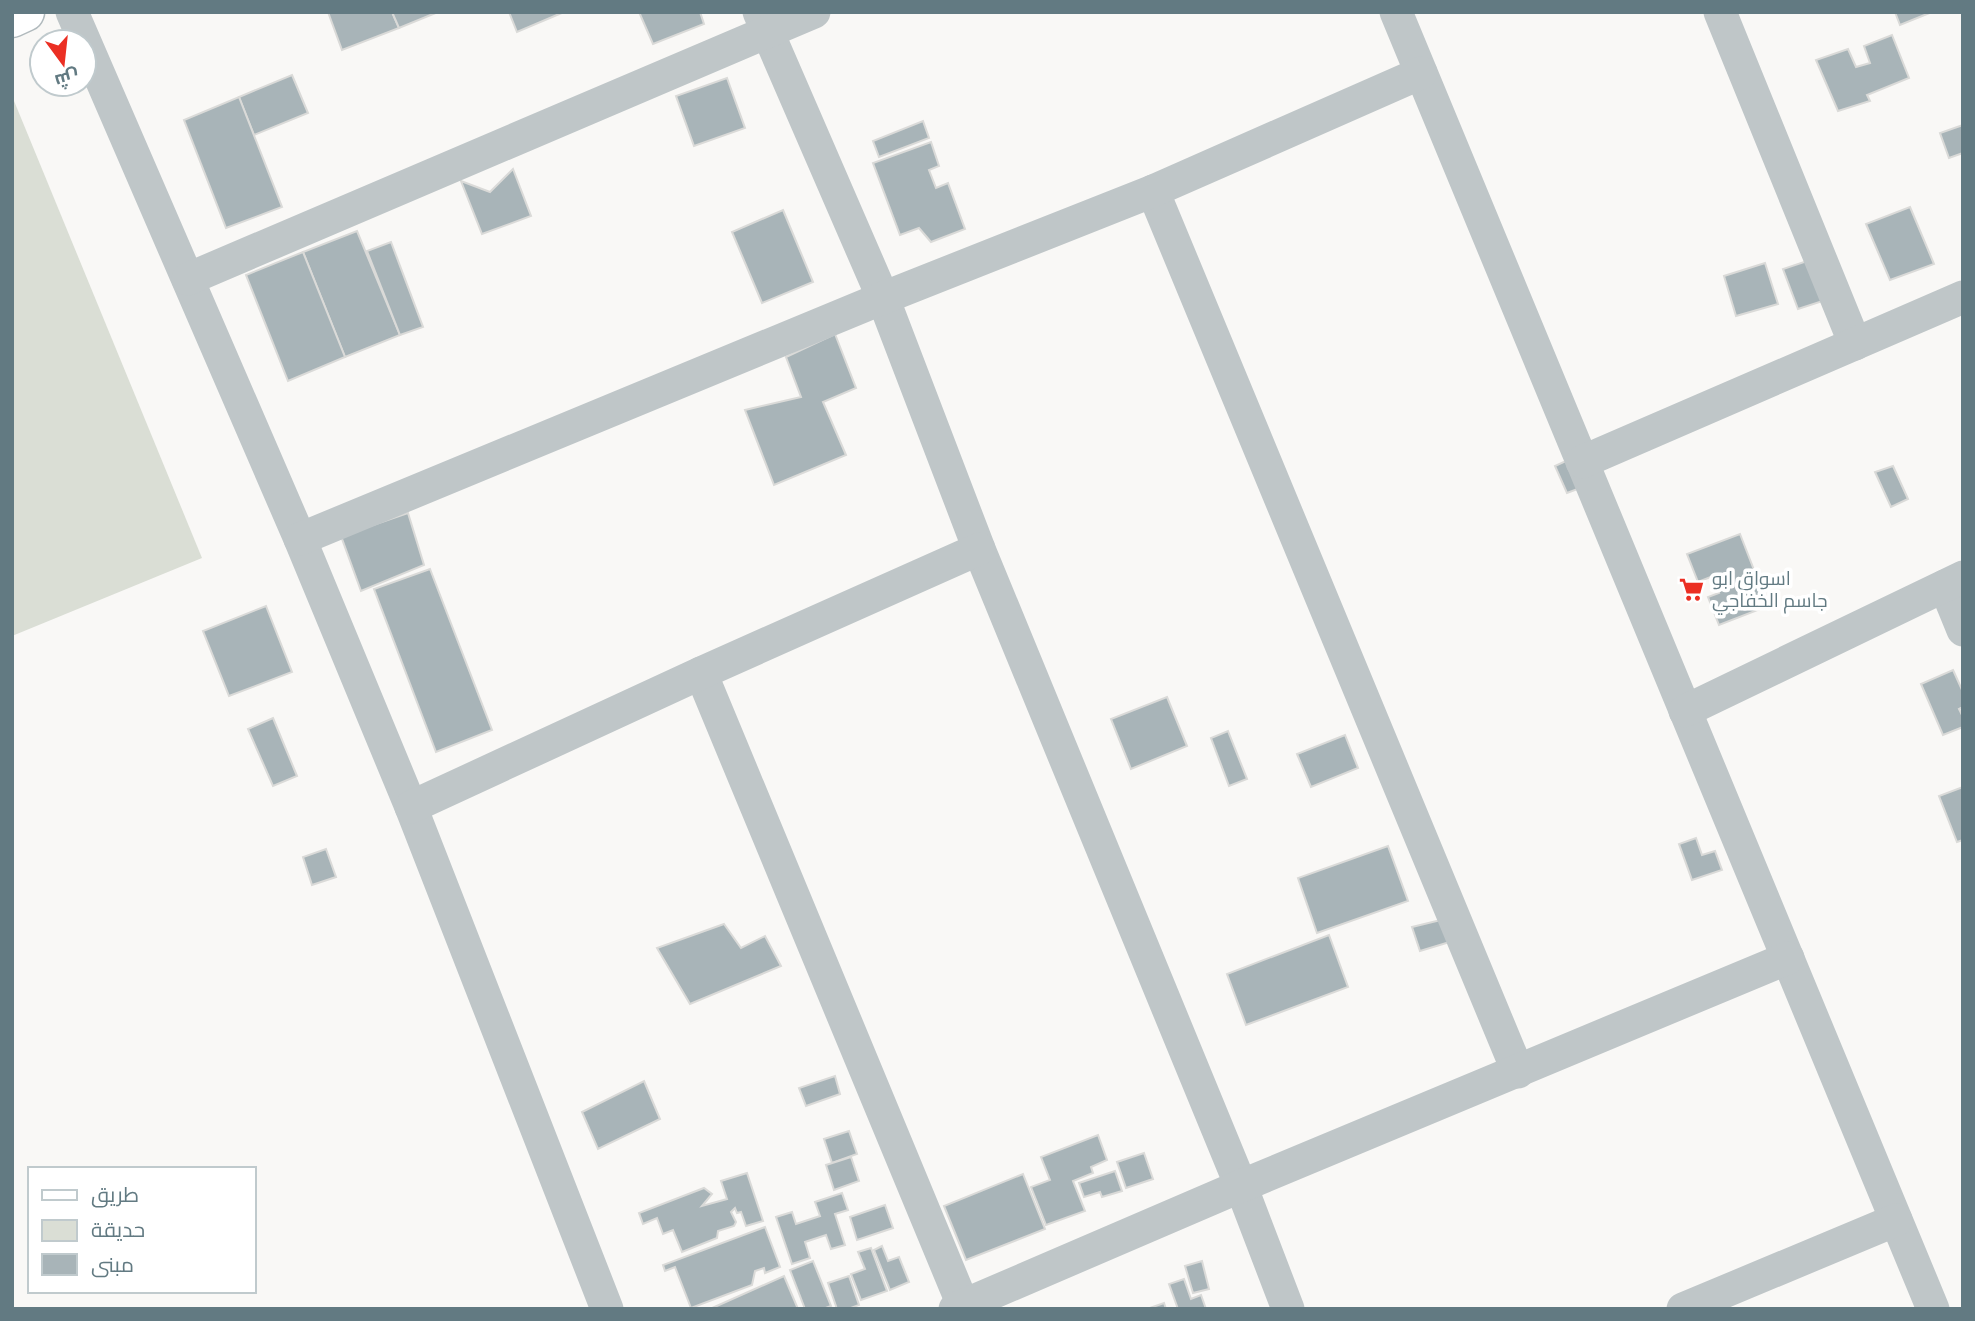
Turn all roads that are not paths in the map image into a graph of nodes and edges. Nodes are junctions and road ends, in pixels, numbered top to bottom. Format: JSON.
{"nodes":[{"id":1,"x":25,"y":12,"type":"edge"},
{"id":2,"x":72,"y":12,"type":"edge"},
{"id":3,"x":814,"y":12,"type":"edge"},
{"id":4,"x":1396,"y":12,"type":"edge"},
{"id":5,"x":1720,"y":12,"type":"edge"},
{"id":6,"x":12,"y":18,"type":"edge"},
{"id":7,"x":763,"y":22,"type":"edge"},
{"id":8,"x":1421,"y":73,"type":"junction"},
{"id":9,"x":1153,"y":191,"type":"junction"},
{"id":10,"x":188,"y":279,"type":"junction"},
{"id":11,"x":1963,"y":297,"type":"edge"},
{"id":12,"x":883,"y":298,"type":"junction"},
{"id":13,"x":1855,"y":344,"type":"junction"},
{"id":14,"x":1582,"y":462,"type":"junction"},
{"id":15,"x":300,"y":539,"type":"junction"},
{"id":16,"x":979,"y":549,"type":"junction"},
{"id":17,"x":1954,"y":582,"type":"edge"},
{"id":18,"x":1963,"y":630,"type":"edge"},
{"id":19,"x":701,"y":673,"type":"junction"},
{"id":20,"x":1685,"y":711,"type":"junction"},
{"id":21,"x":411,"y":807,"type":"junction"},
{"id":22,"x":1788,"y":958,"type":"junction"},
{"id":23,"x":1518,"y":1072,"type":"junction"},
{"id":24,"x":1241,"y":1186,"type":"junction"},
{"id":25,"x":1896,"y":1220,"type":"junction"},
{"id":26,"x":959,"y":1307,"type":"edge"},
{"id":27,"x":607,"y":1309,"type":"edge"},
{"id":28,"x":1288,"y":1309,"type":"edge"},
{"id":29,"x":1683,"y":1309,"type":"edge"},
{"id":30,"x":1933,"y":1309,"type":"edge"}],
"edges":[{"from":1,"to":6,"type":"street"},
{"from":2,"to":10,"type":"street"},
{"from":3,"to":7,"type":"street"},
{"from":4,"to":8,"type":"street"},
{"from":5,"to":13,"type":"street"},
{"from":7,"to":10,"type":"street"},
{"from":7,"to":12,"type":"street"},
{"from":8,"to":9,"type":"street"},
{"from":8,"to":14,"type":"street"},
{"from":9,"to":12,"type":"street"},
{"from":9,"to":23,"type":"street"},
{"from":10,"to":15,"type":"street"},
{"from":11,"to":13,"type":"street"},
{"from":12,"to":15,"type":"street"},
{"from":12,"to":16,"type":"street"},
{"from":13,"to":14,"type":"street"},
{"from":14,"to":20,"type":"street"},
{"from":15,"to":21,"type":"street"},
{"from":16,"to":19,"type":"street"},
{"from":16,"to":24,"type":"street"},
{"from":17,"to":18,"type":"street"},
{"from":17,"to":20,"type":"street"},
{"from":19,"to":21,"type":"street"},
{"from":19,"to":26,"type":"street"},
{"from":20,"to":22,"type":"street"},
{"from":21,"to":27,"type":"street"},
{"from":22,"to":23,"type":"street"},
{"from":22,"to":25,"type":"street"},
{"from":23,"to":24,"type":"street"},
{"from":24,"to":26,"type":"street"},
{"from":24,"to":28,"type":"street"},
{"from":25,"to":29,"type":"street"},
{"from":25,"to":30,"type":"street"}]}
